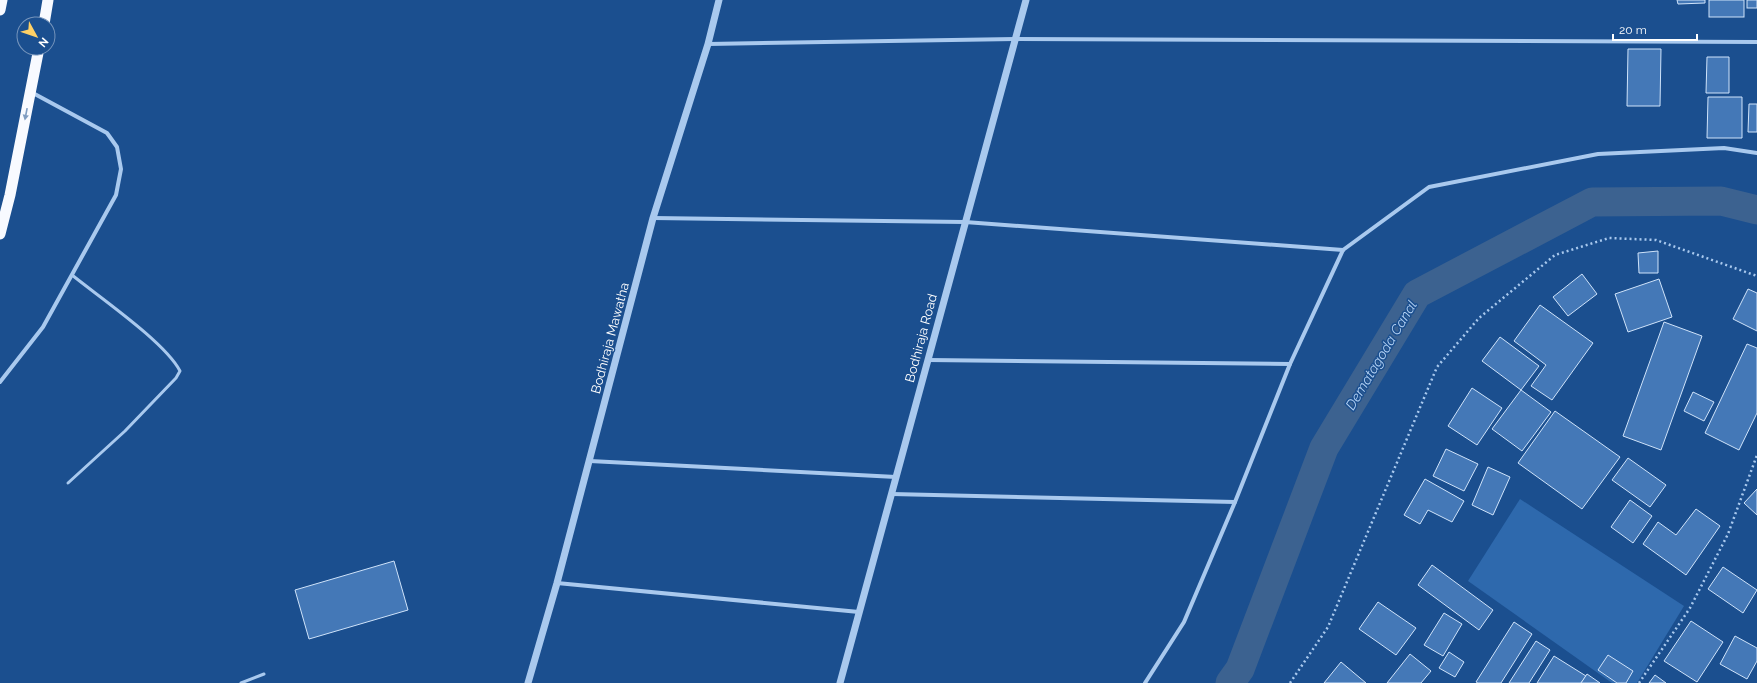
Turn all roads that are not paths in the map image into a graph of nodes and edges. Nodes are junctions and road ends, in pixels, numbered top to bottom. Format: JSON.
{"nodes":[{"id":1,"x":2,"y":0,"type":"edge"},
{"id":2,"x":48,"y":0,"type":"edge"},
{"id":3,"x":719,"y":0,"type":"edge"},
{"id":4,"x":1026,"y":0,"type":"edge"},
{"id":5,"x":0,"y":10,"type":"edge"},
{"id":6,"x":45,"y":16,"type":"edge"},
{"id":7,"x":1015,"y":39,"type":"junction"},
{"id":8,"x":1757,"y":42,"type":"edge"},
{"id":9,"x":708,"y":44,"type":"junction"},
{"id":10,"x":37,"y":56,"type":"edge"},
{"id":11,"x":30,"y":92,"type":"junction"},
{"id":12,"x":1757,"y":153,"type":"edge"},
{"id":13,"x":653,"y":218,"type":"junction"},
{"id":14,"x":965,"y":222,"type":"junction"},
{"id":15,"x":0,"y":234,"type":"edge"},
{"id":16,"x":1343,"y":250,"type":"junction"},
{"id":17,"x":72,"y":275,"type":"junction"},
{"id":18,"x":928,"y":360,"type":"junction"},
{"id":19,"x":1290,"y":364,"type":"junction"},
{"id":20,"x":0,"y":382,"type":"edge"},
{"id":21,"x":590,"y":461,"type":"junction"},
{"id":22,"x":896,"y":477,"type":"junction"},
{"id":23,"x":68,"y":483,"type":"dead end"},
{"id":24,"x":892,"y":494,"type":"junction"},
{"id":25,"x":1235,"y":502,"type":"junction"},
{"id":26,"x":557,"y":583,"type":"junction"},
{"id":27,"x":860,"y":612,"type":"junction"},
{"id":28,"x":264,"y":674,"type":"dead end"},
{"id":29,"x":242,"y":683,"type":"edge"},
{"id":30,"x":528,"y":683,"type":"edge"},
{"id":31,"x":840,"y":683,"type":"edge"},
{"id":32,"x":1145,"y":683,"type":"edge"}],
"edges":[{"from":1,"to":5,"type":"highway"},
{"from":2,"to":6,"type":"highway"},
{"from":3,"to":9,"type":"street","name":"Bodhiraja Mawatha"},
{"from":4,"to":7,"type":"street","name":"Bodhiraja Road"},
{"from":7,"to":8,"type":"street"},
{"from":7,"to":9,"type":"street"},
{"from":7,"to":14,"type":"street","name":"Bodhiraja Road"},
{"from":9,"to":13,"type":"street","name":"Bodhiraja Mawatha"},
{"from":10,"to":11,"type":"highway"},
{"from":11,"to":15,"type":"highway","one_way":true},
{"from":11,"to":17,"type":"street"},
{"from":12,"to":16,"type":"street"},
{"from":13,"to":14,"type":"street"},
{"from":13,"to":21,"type":"street","name":"Bodhiraja Mawatha"},
{"from":14,"to":16,"type":"street"},
{"from":14,"to":18,"type":"street","name":"Bodhiraja Road"},
{"from":16,"to":19,"type":"street"},
{"from":17,"to":20,"type":"street"},
{"from":17,"to":23,"type":"lane"},
{"from":18,"to":19,"type":"street"},
{"from":18,"to":22,"type":"street","name":"Bodhiraja Road"},
{"from":19,"to":25,"type":"street"},
{"from":21,"to":22,"type":"street"},
{"from":21,"to":26,"type":"street","name":"Bodhiraja Mawatha"},
{"from":22,"to":24,"type":"street","name":"Bodhiraja Road"},
{"from":24,"to":25,"type":"street"},
{"from":24,"to":27,"type":"street","name":"Bodhiraja Road"},
{"from":25,"to":32,"type":"street"},
{"from":26,"to":27,"type":"street"},
{"from":26,"to":30,"type":"street","name":"Bodhiraja Mawatha"},
{"from":27,"to":31,"type":"street","name":"Bodhiraja Road"},
{"from":28,"to":29,"type":"lane"}]}
